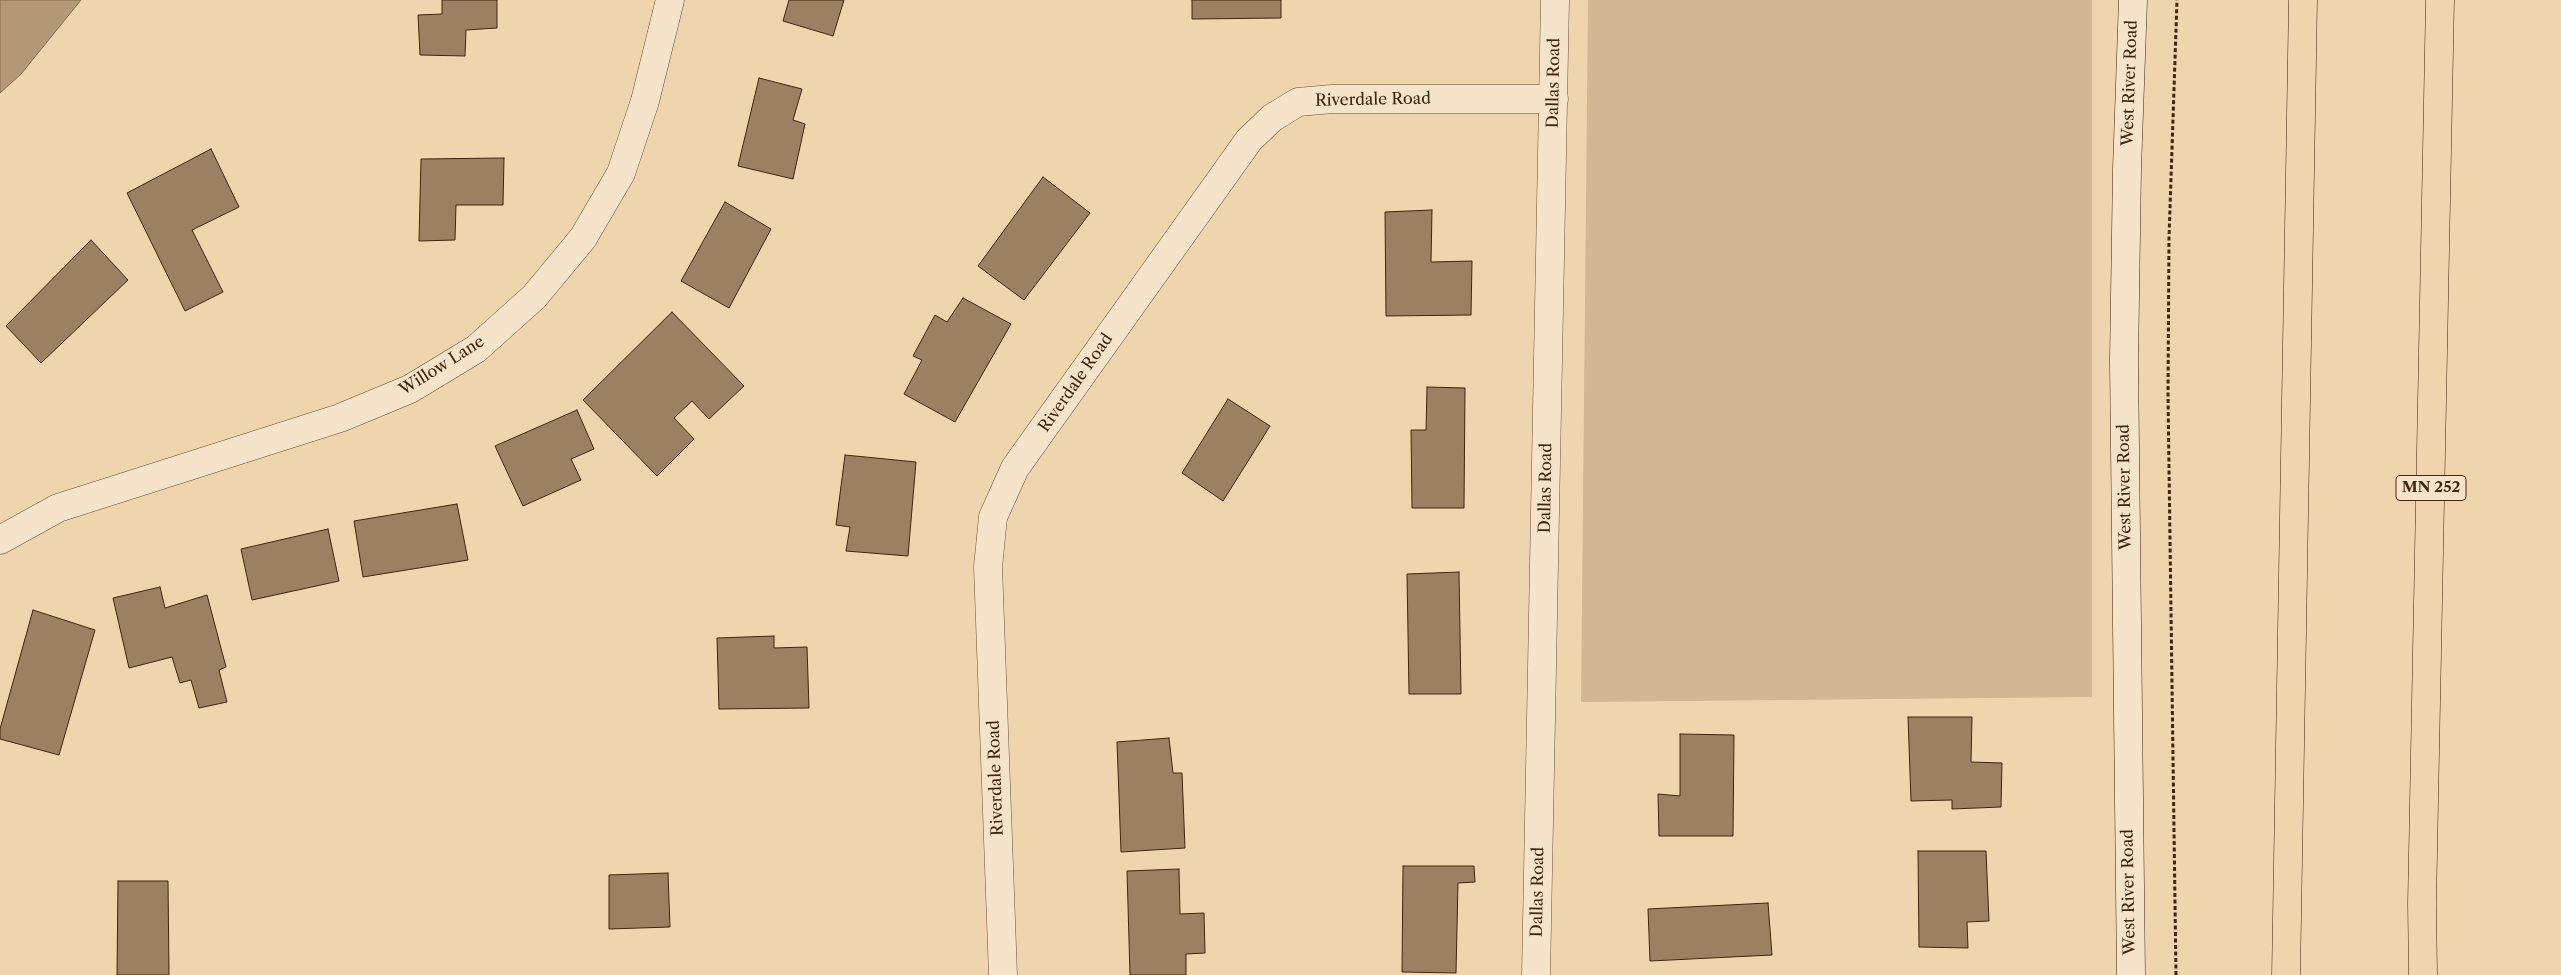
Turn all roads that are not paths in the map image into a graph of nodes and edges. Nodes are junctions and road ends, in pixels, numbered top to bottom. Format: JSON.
{"nodes":[{"id":1,"x":670,"y":0,"type":"edge"},
{"id":2,"x":1555,"y":0,"type":"edge"},
{"id":3,"x":2133,"y":0,"type":"edge"},
{"id":4,"x":2303,"y":0,"type":"edge"},
{"id":5,"x":2440,"y":0,"type":"edge"},
{"id":6,"x":1554,"y":99,"type":"junction"},
{"id":7,"x":0,"y":540,"type":"edge"},
{"id":8,"x":1003,"y":975,"type":"edge"},
{"id":9,"x":1536,"y":975,"type":"edge"},
{"id":10,"x":2131,"y":975,"type":"edge"},
{"id":11,"x":2286,"y":975,"type":"edge"},
{"id":12,"x":2423,"y":975,"type":"edge"}],
"edges":[{"from":1,"to":7,"type":"street","name":"Willow Lane"},
{"from":2,"to":6,"type":"street","name":"Dallas Road"},
{"from":3,"to":10,"type":"street","name":"West River Road"},
{"from":4,"to":11,"type":"highway"},
{"from":5,"to":12,"type":"highway","number":"MN 252"},
{"from":6,"to":8,"type":"street","name":"Riverdale Road"},
{"from":6,"to":9,"type":"street","name":"Dallas Road"}]}
